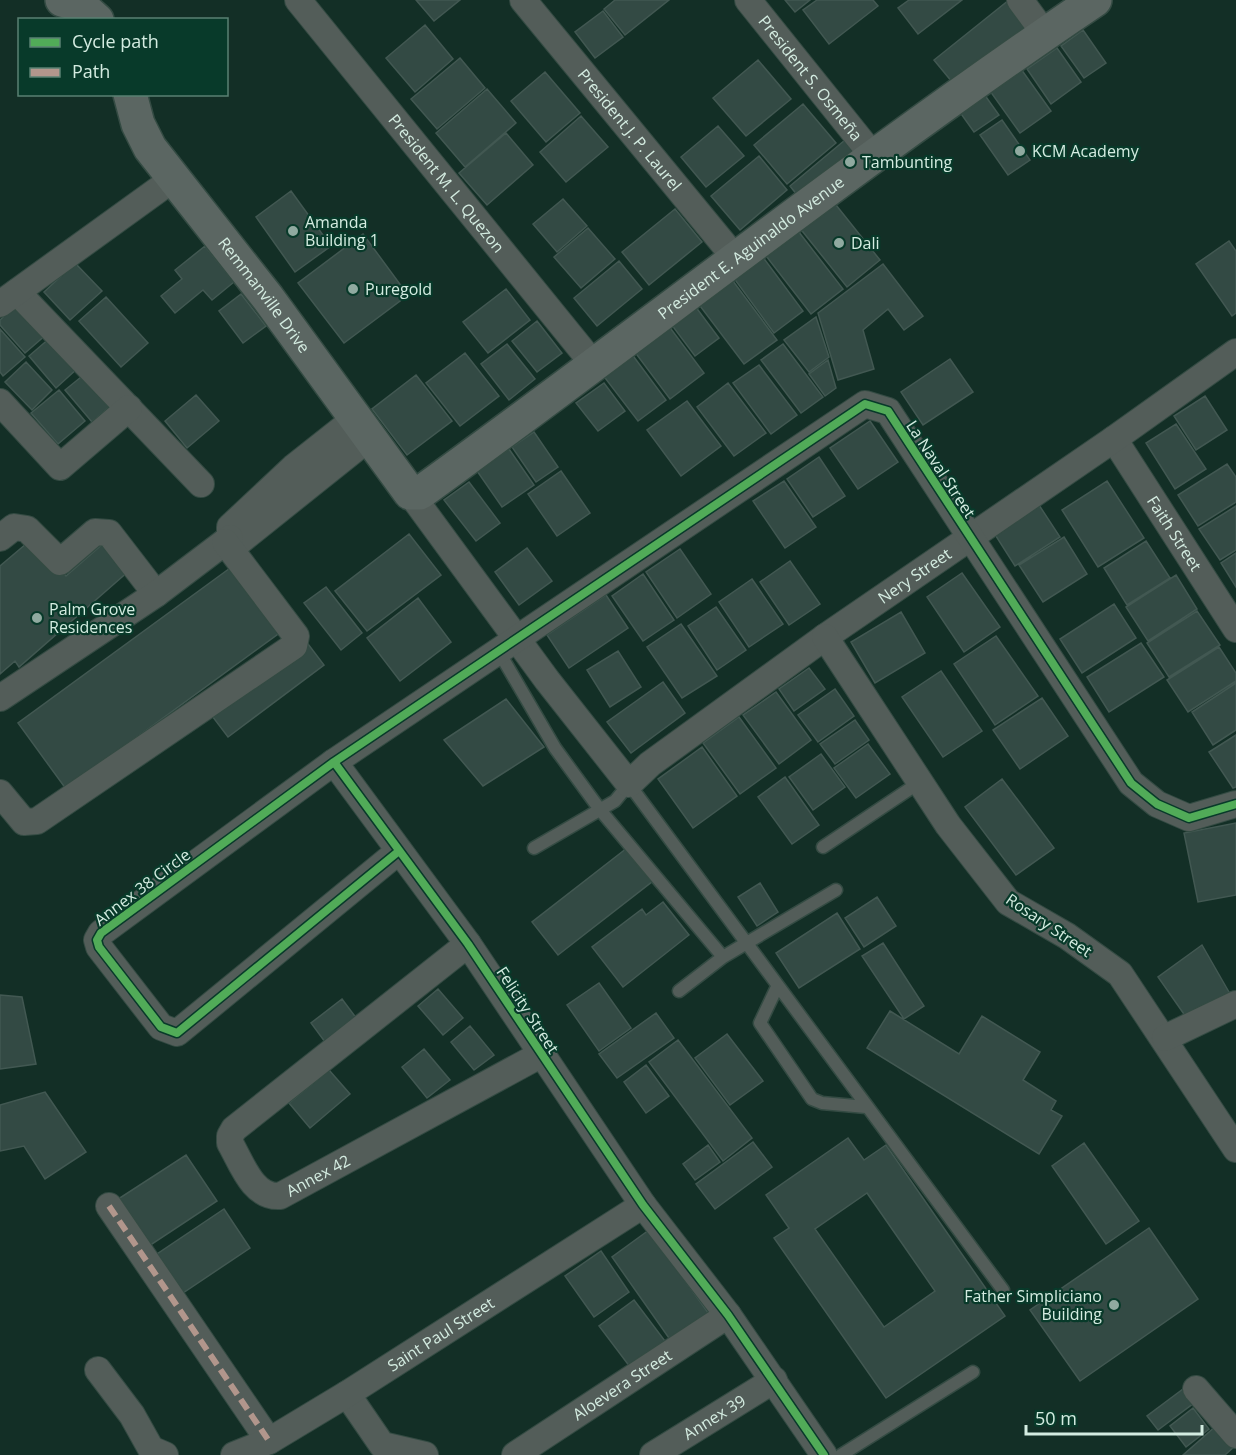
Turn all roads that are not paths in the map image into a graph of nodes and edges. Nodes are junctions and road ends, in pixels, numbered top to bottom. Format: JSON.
{"nodes":[{"id":1,"x":298,"y":0,"type":"edge"},
{"id":2,"x":522,"y":0,"type":"edge"},
{"id":3,"x":748,"y":0,"type":"edge"},
{"id":4,"x":1020,"y":0,"type":"edge"},
{"id":5,"x":1095,"y":0,"type":"edge"},
{"id":6,"x":1045,"y":34,"type":"junction"},
{"id":7,"x":131,"y":96,"type":"edge"},
{"id":8,"x":874,"y":157,"type":"junction"},
{"id":9,"x":173,"y":178,"type":"junction"},
{"id":10,"x":736,"y":259,"type":"junction"},
{"id":11,"x":8,"y":298,"type":"edge"},
{"id":12,"x":1236,"y":351,"type":"edge"},
{"id":13,"x":595,"y":366,"type":"junction"},
{"id":14,"x":0,"y":402,"type":"edge"},
{"id":15,"x":129,"y":408,"type":"junction"},
{"id":16,"x":363,"y":427,"type":"junction"},
{"id":17,"x":1114,"y":439,"type":"junction"},
{"id":18,"x":201,"y":484,"type":"dead end"},
{"id":19,"x":410,"y":493,"type":"junction"},
{"id":20,"x":0,"y":538,"type":"edge"},
{"id":21,"x":969,"y":538,"type":"junction"},
{"id":22,"x":227,"y":540,"type":"junction"},
{"id":23,"x":156,"y":594,"type":"junction"},
{"id":24,"x":1236,"y":629,"type":"edge"},
{"id":25,"x":825,"y":637,"type":"junction"},
{"id":26,"x":509,"y":646,"type":"junction"},
{"id":27,"x":0,"y":698,"type":"edge"},
{"id":28,"x":334,"y":762,"type":"junction"},
{"id":29,"x":920,"y":782,"type":"junction"},
{"id":30,"x":629,"y":784,"type":"junction"},
{"id":31,"x":0,"y":793,"type":"edge"},
{"id":32,"x":1236,"y":804,"type":"edge"},
{"id":33,"x":600,"y":811,"type":"junction"},
{"id":34,"x":823,"y":847,"type":"dead end"},
{"id":35,"x":534,"y":848,"type":"dead end"},
{"id":36,"x":399,"y":851,"type":"junction"},
{"id":37,"x":836,"y":890,"type":"dead end"},
{"id":38,"x":468,"y":944,"type":"junction"},
{"id":39,"x":746,"y":945,"type":"junction"},
{"id":40,"x":723,"y":957,"type":"junction"},
{"id":41,"x":777,"y":987,"type":"junction"},
{"id":42,"x":679,"y":991,"type":"dead end"},
{"id":43,"x":1236,"y":1004,"type":"edge"},
{"id":44,"x":1165,"y":1038,"type":"junction"},
{"id":45,"x":540,"y":1055,"type":"junction"},
{"id":46,"x":866,"y":1107,"type":"junction"},
{"id":47,"x":1236,"y":1149,"type":"edge"},
{"id":48,"x":643,"y":1205,"type":"junction"},
{"id":49,"x":109,"y":1206,"type":"dead end"},
{"id":50,"x":1003,"y":1290,"type":"dead end"},
{"id":51,"x":728,"y":1315,"type":"junction"},
{"id":52,"x":98,"y":1370,"type":"dead end"},
{"id":53,"x":973,"y":1372,"type":"dead end"},
{"id":54,"x":774,"y":1380,"type":"junction"},
{"id":55,"x":1196,"y":1389,"type":"dead end"},
{"id":56,"x":347,"y":1394,"type":"junction"},
{"id":57,"x":1236,"y":1435,"type":"edge"},
{"id":58,"x":269,"y":1441,"type":"junction"},
{"id":59,"x":665,"y":1452,"type":"edge"},
{"id":60,"x":165,"y":1455,"type":"edge"},
{"id":61,"x":234,"y":1455,"type":"edge"},
{"id":62,"x":424,"y":1455,"type":"edge"},
{"id":63,"x":515,"y":1455,"type":"edge"},
{"id":64,"x":824,"y":1455,"type":"edge"},
{"id":65,"x":841,"y":1455,"type":"edge"}],
"edges":[{"from":1,"to":13,"type":"street","name":"President M. L. Quezon"},
{"from":2,"to":10,"type":"street","name":"President J. P. Laurel"},
{"from":3,"to":8,"type":"street","name":"President S. Osmeña"},
{"from":4,"to":6,"type":"street"},
{"from":5,"to":6,"type":"main road","name":"President E. Aguinaldo Avenue"},
{"from":6,"to":8,"type":"main road","name":"President E. Aguinaldo Avenue"},
{"from":7,"to":9,"type":"main road","name":"Remmanville Drive"},
{"from":8,"to":10,"type":"main road","name":"President E. Aguinaldo Avenue"},
{"from":9,"to":11,"type":"street"},
{"from":9,"to":16,"type":"main road","name":"Remmanville Drive"},
{"from":10,"to":13,"type":"main road","name":"President E. Aguinaldo Avenue"},
{"from":11,"to":15,"type":"street"},
{"from":12,"to":17,"type":"street","name":"Nery Street"},
{"from":13,"to":19,"type":"main road","name":"President E. Aguinaldo Avenue"},
{"from":14,"to":15,"type":"street"},
{"from":15,"to":18,"type":"street"},
{"from":16,"to":19,"type":"main road","name":"Remmanville Drive"},
{"from":16,"to":22,"type":"street"},
{"from":17,"to":21,"type":"street","name":"Nery Street"},
{"from":17,"to":24,"type":"street","name":"Faith Street"},
{"from":19,"to":26,"type":"street"},
{"from":20,"to":23,"type":"street"},
{"from":21,"to":25,"type":"street","name":"Nery Street"},
{"from":21,"to":26,"type":"street","name":"La Naval Street"},
{"from":21,"to":32,"type":"street","name":"La Naval Street"},
{"from":22,"to":23,"type":"street"},
{"from":22,"to":31,"type":"street"},
{"from":23,"to":27,"type":"street"},
{"from":25,"to":29,"type":"street","name":"Rosary Street"},
{"from":25,"to":30,"type":"street","name":"Nery Street"},
{"from":26,"to":28,"type":"street"},
{"from":26,"to":30,"type":"street"},
{"from":26,"to":33,"type":"lane"},
{"from":28,"to":36,"type":"street","name":"Felicity Street"},
{"from":28,"to":36,"type":"street","name":"Annex 38 Circle"},
{"from":29,"to":34,"type":"lane"},
{"from":29,"to":44,"type":"street","name":"Rosary Street"},
{"from":30,"to":33,"type":"lane"},
{"from":30,"to":39,"type":"lane"},
{"from":33,"to":35,"type":"lane"},
{"from":33,"to":40,"type":"lane"},
{"from":36,"to":38,"type":"street","name":"Felicity Street"},
{"from":37,"to":39,"type":"lane"},
{"from":38,"to":45,"type":"street","name":"Felicity Street"},
{"from":38,"to":45,"type":"street","name":"Annex 42"},
{"from":39,"to":40,"type":"lane"},
{"from":39,"to":41,"type":"lane"},
{"from":40,"to":42,"type":"lane"},
{"from":41,"to":46,"type":"lane"},
{"from":41,"to":46,"type":"lane"},
{"from":43,"to":44,"type":"street"},
{"from":44,"to":47,"type":"street","name":"Rosary Street"},
{"from":45,"to":48,"type":"street","name":"Felicity Street"},
{"from":46,"to":50,"type":"lane"},
{"from":48,"to":51,"type":"street","name":"Felicity Street"},
{"from":48,"to":56,"type":"street","name":"Saint Paul Street"},
{"from":49,"to":58,"type":"street"},
{"from":51,"to":54,"type":"street","name":"Felicity Street"},
{"from":51,"to":63,"type":"street","name":"Aloevera Street"},
{"from":52,"to":60,"type":"street"},
{"from":53,"to":65,"type":"lane"},
{"from":54,"to":59,"type":"street","name":"Annex 39"},
{"from":54,"to":64,"type":"street","name":"Felicity Street"},
{"from":55,"to":57,"type":"street"},
{"from":56,"to":58,"type":"street","name":"Saint Paul Street"},
{"from":56,"to":62,"type":"street"},
{"from":58,"to":61,"type":"street","name":"Saint Paul Street"}]}
